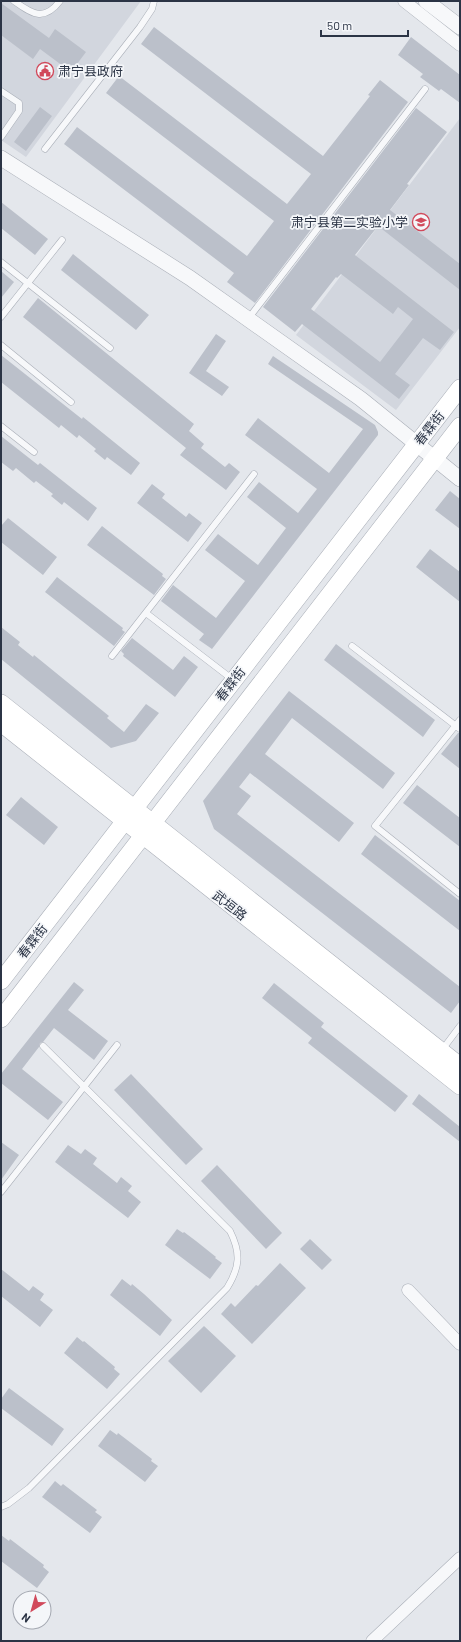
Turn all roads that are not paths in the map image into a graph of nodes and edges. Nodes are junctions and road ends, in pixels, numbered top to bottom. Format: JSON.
{"nodes":[{"id":1,"x":14,"y":1,"type":"edge"},
{"id":2,"x":60,"y":1,"type":"edge"},
{"id":3,"x":154,"y":1,"type":"edge"},
{"id":4,"x":404,"y":1,"type":"edge"},
{"id":5,"x":426,"y":1,"type":"edge"},
{"id":6,"x":460,"y":27,"type":"edge"},
{"id":7,"x":460,"y":45,"type":"edge"},
{"id":8,"x":425,"y":89,"type":"dead end"},
{"id":9,"x":1,"y":91,"type":"edge"},
{"id":10,"x":1,"y":137,"type":"edge"},
{"id":11,"x":45,"y":149,"type":"dead end"},
{"id":12,"x":1,"y":158,"type":"edge"},
{"id":13,"x":62,"y":240,"type":"dead end"},
{"id":14,"x":1,"y":262,"type":"edge"},
{"id":15,"x":28,"y":283,"type":"junction"},
{"id":16,"x":1,"y":317,"type":"edge"},
{"id":17,"x":248,"y":320,"type":"junction"},
{"id":18,"x":1,"y":346,"type":"edge"},
{"id":19,"x":110,"y":348,"type":"dead end"},
{"id":20,"x":460,"y":388,"type":"edge"},
{"id":21,"x":72,"y":402,"type":"dead end"},
{"id":22,"x":1,"y":426,"type":"edge"},
{"id":23,"x":460,"y":426,"type":"edge"},
{"id":24,"x":416,"y":444,"type":"junction"},
{"id":25,"x":34,"y":452,"type":"dead end"},
{"id":26,"x":435,"y":459,"type":"junction"},
{"id":27,"x":254,"y":474,"type":"dead end"},
{"id":28,"x":460,"y":478,"type":"edge"},
{"id":29,"x":146,"y":613,"type":"junction"},
{"id":30,"x":352,"y":646,"type":"dead end"},
{"id":31,"x":112,"y":656,"type":"dead end"},
{"id":32,"x":234,"y":680,"type":"junction"},
{"id":33,"x":1,"y":703,"type":"edge"},
{"id":34,"x":460,"y":720,"type":"edge"},
{"id":35,"x":1,"y":723,"type":"edge"},
{"id":36,"x":458,"y":727,"type":"edge"},
{"id":37,"x":130,"y":815,"type":"junction"},
{"id":38,"x":148,"y":829,"type":"junction"},
{"id":39,"x":460,"y":894,"type":"edge"},
{"id":40,"x":1,"y":981,"type":"edge"},
{"id":41,"x":1,"y":1019,"type":"edge"},
{"id":42,"x":460,"y":1026,"type":"edge"},
{"id":43,"x":117,"y":1045,"type":"dead end"},
{"id":44,"x":43,"y":1046,"type":"dead end"},
{"id":45,"x":441,"y":1051,"type":"junction"},
{"id":46,"x":460,"y":1066,"type":"edge"},
{"id":47,"x":460,"y":1086,"type":"edge"},
{"id":48,"x":84,"y":1087,"type":"junction"},
{"id":49,"x":1,"y":1192,"type":"edge"},
{"id":50,"x":408,"y":1290,"type":"dead end"},
{"id":51,"x":460,"y":1344,"type":"edge"},
{"id":52,"x":1,"y":1507,"type":"edge"},
{"id":53,"x":460,"y":1558,"type":"edge"},
{"id":54,"x":372,"y":1641,"type":"edge"}],
"edges":[{"from":1,"to":2,"type":"lane"},
{"from":3,"to":11,"type":"lane"},
{"from":4,"to":7,"type":"street"},
{"from":5,"to":6,"type":"street"},
{"from":8,"to":17,"type":"lane"},
{"from":9,"to":10,"type":"lane"},
{"from":12,"to":17,"type":"street"},
{"from":13,"to":15,"type":"lane"},
{"from":14,"to":15,"type":"lane"},
{"from":15,"to":16,"type":"lane"},
{"from":15,"to":19,"type":"lane"},
{"from":17,"to":24,"type":"street"},
{"from":18,"to":21,"type":"lane"},
{"from":20,"to":24,"type":"main road","name":"春霖街"},
{"from":22,"to":25,"type":"lane"},
{"from":23,"to":26,"type":"main road","name":"春霖街"},
{"from":24,"to":26,"type":"street"},
{"from":24,"to":32,"type":"main road","name":"春霖街"},
{"from":26,"to":28,"type":"street"},
{"from":26,"to":38,"type":"main road","name":"春霖街"},
{"from":27,"to":29,"type":"lane"},
{"from":29,"to":31,"type":"lane"},
{"from":29,"to":32,"type":"lane"},
{"from":30,"to":36,"type":"lane"},
{"from":32,"to":37,"type":"main road","name":"春霖街"},
{"from":33,"to":37,"type":"main road","name":"武垣路"},
{"from":34,"to":36,"type":"lane"},
{"from":35,"to":37,"type":"main road","name":"武垣路"},
{"from":36,"to":39,"type":"lane"},
{"from":37,"to":38,"type":"main road","name":"武垣路"},
{"from":37,"to":40,"type":"main road","name":"春霖街"},
{"from":38,"to":41,"type":"main road","name":"春霖街"},
{"from":38,"to":45,"type":"main road","name":"武垣路"},
{"from":38,"to":47,"type":"main road","name":"武垣路"},
{"from":42,"to":45,"type":"lane"},
{"from":43,"to":48,"type":"lane"},
{"from":44,"to":48,"type":"lane"},
{"from":45,"to":46,"type":"main road","name":"武垣路"},
{"from":48,"to":49,"type":"lane"},
{"from":48,"to":52,"type":"lane"},
{"from":50,"to":51,"type":"street"},
{"from":53,"to":54,"type":"street"}]}
